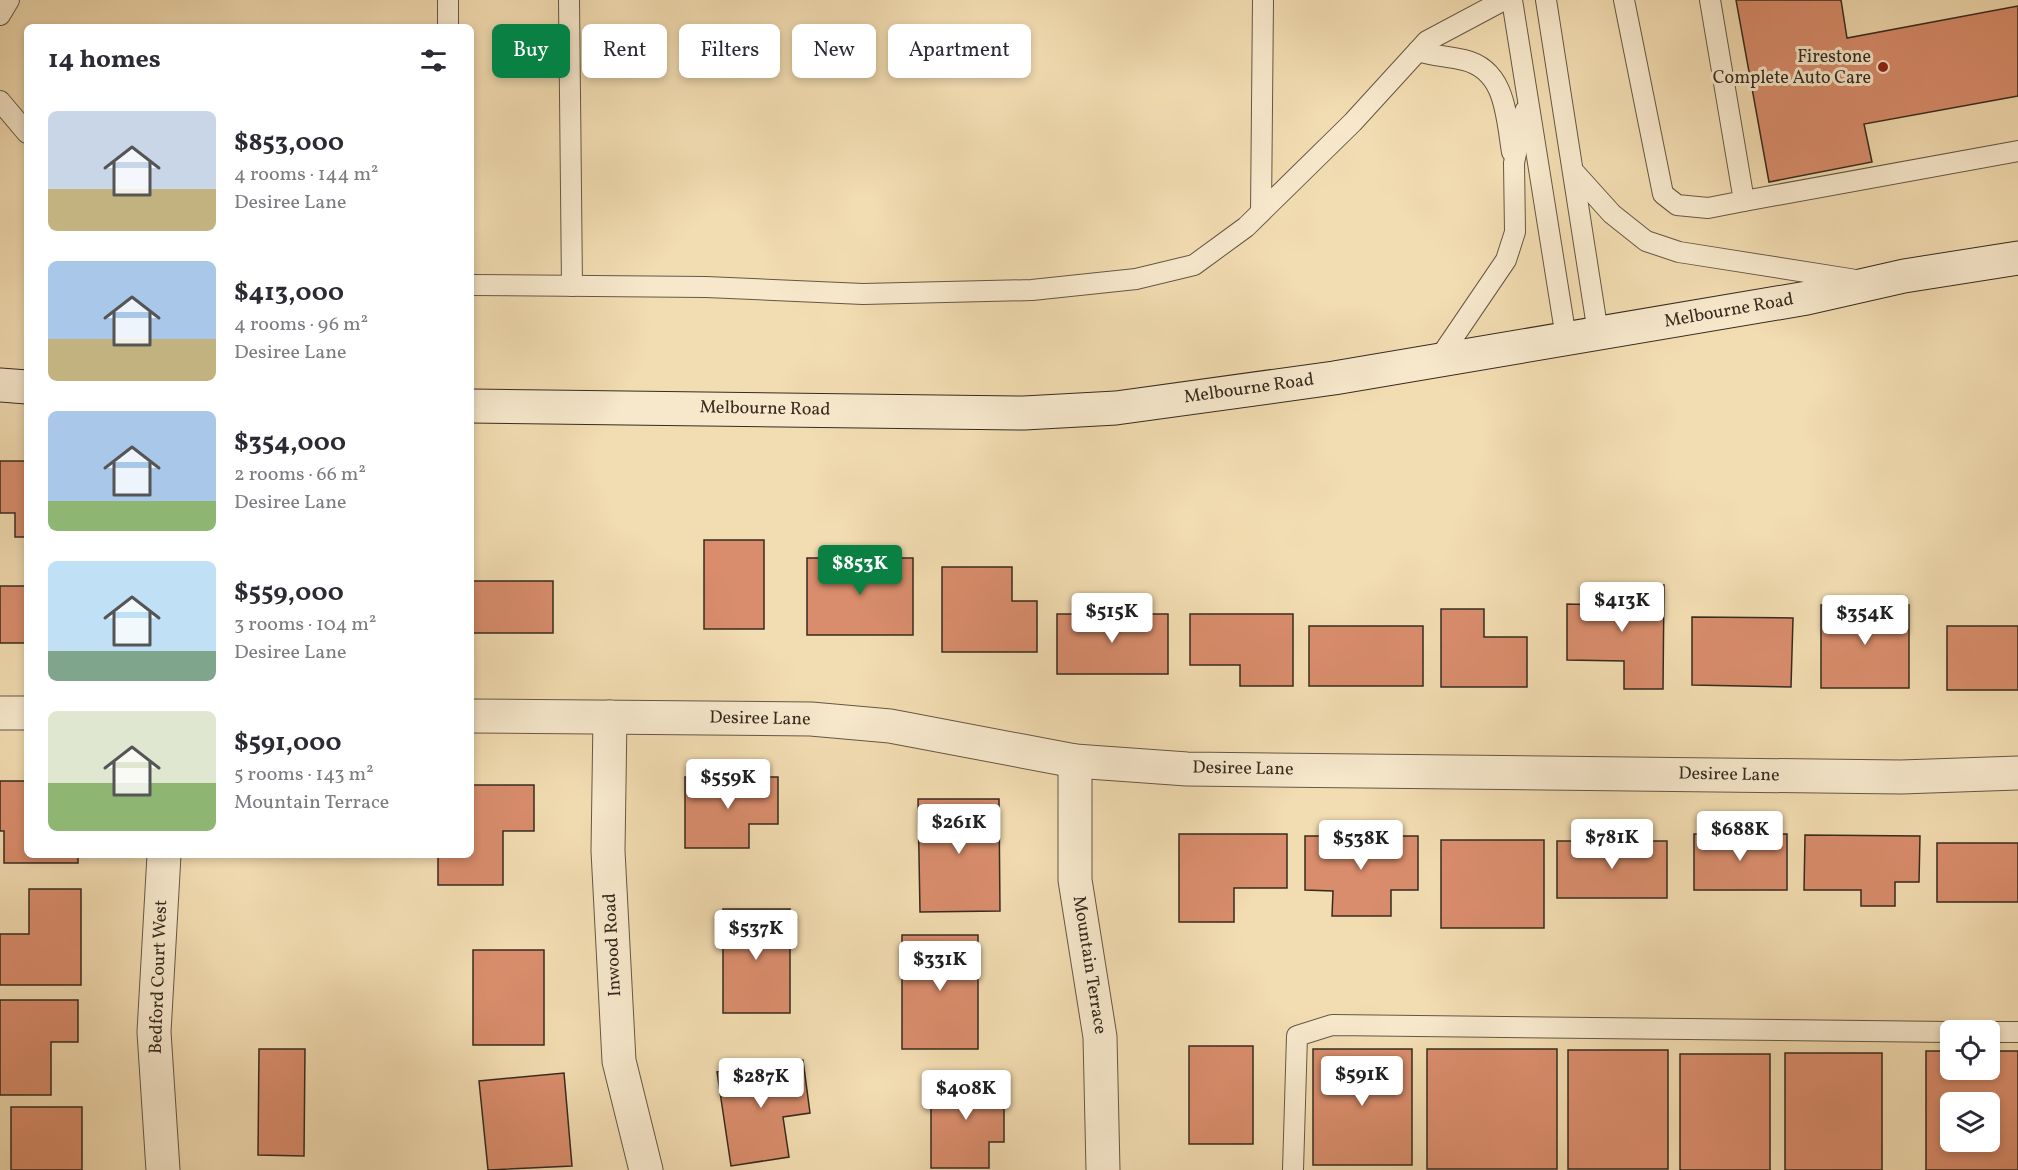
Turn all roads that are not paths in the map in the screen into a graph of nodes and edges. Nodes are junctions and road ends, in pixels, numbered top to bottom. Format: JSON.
{"nodes":[{"id":1,"x":9,"y":0,"type":"edge"},
{"id":2,"x":448,"y":0,"type":"edge"},
{"id":3,"x":569,"y":0,"type":"edge"},
{"id":4,"x":1263,"y":0,"type":"edge"},
{"id":5,"x":1504,"y":0,"type":"edge"},
{"id":6,"x":1512,"y":0,"type":"edge"},
{"id":7,"x":1546,"y":0,"type":"edge"},
{"id":8,"x":1624,"y":0,"type":"edge"},
{"id":9,"x":1710,"y":0,"type":"edge"},
{"id":10,"x":0,"y":15,"type":"edge"},
{"id":11,"x":448,"y":24,"type":"edge"},
{"id":12,"x":1418,"y":51,"type":"junction"},
{"id":13,"x":1527,"y":96,"type":"junction"},
{"id":14,"x":0,"y":101,"type":"edge"},
{"id":15,"x":24,"y":129,"type":"edge"},
{"id":16,"x":2018,"y":151,"type":"edge"},
{"id":17,"x":1514,"y":163,"type":"junction"},
{"id":18,"x":1575,"y":173,"type":"junction"},
{"id":19,"x":1744,"y":201,"type":"junction"},
{"id":20,"x":1261,"y":212,"type":"junction"},
{"id":21,"x":2018,"y":258,"type":"edge"},
{"id":22,"x":1874,"y":283,"type":"junction"},
{"id":23,"x":474,"y":285,"type":"edge"},
{"id":24,"x":572,"y":286,"type":"junction"},
{"id":25,"x":1598,"y":333,"type":"junction"},
{"id":26,"x":1566,"y":338,"type":"junction"},
{"id":27,"x":1438,"y":360,"type":"junction"},
{"id":28,"x":0,"y":385,"type":"edge"},
{"id":29,"x":24,"y":387,"type":"edge"},
{"id":30,"x":474,"y":406,"type":"edge"},
{"id":31,"x":0,"y":713,"type":"edge"},
{"id":32,"x":24,"y":713,"type":"edge"},
{"id":33,"x":474,"y":716,"type":"edge"},
{"id":34,"x":610,"y":717,"type":"junction"},
{"id":35,"x":1076,"y":760,"type":"junction"},
{"id":36,"x":2018,"y":773,"type":"edge"},
{"id":37,"x":164,"y":858,"type":"edge"},
{"id":38,"x":1940,"y":1032,"type":"edge"},
{"id":39,"x":2000,"y":1032,"type":"edge"},
{"id":40,"x":2018,"y":1032,"type":"edge"},
{"id":41,"x":162,"y":1170,"type":"edge"},
{"id":42,"x":646,"y":1170,"type":"edge"},
{"id":43,"x":1103,"y":1170,"type":"edge"},
{"id":44,"x":1293,"y":1170,"type":"edge"}],
"edges":[{"from":1,"to":10,"type":"lane"},
{"from":2,"to":11,"type":"lane"},
{"from":3,"to":24,"type":"lane"},
{"from":4,"to":20,"type":"lane"},
{"from":5,"to":12,"type":"lane"},
{"from":6,"to":13,"type":"lane"},
{"from":7,"to":18,"type":"lane"},
{"from":8,"to":19,"type":"lane"},
{"from":9,"to":19,"type":"lane"},
{"from":12,"to":17,"type":"lane"},
{"from":12,"to":20,"type":"lane"},
{"from":13,"to":17,"type":"lane"},
{"from":13,"to":26,"type":"lane"},
{"from":14,"to":15,"type":"lane"},
{"from":16,"to":19,"type":"lane"},
{"from":17,"to":27,"type":"lane"},
{"from":18,"to":22,"type":"lane"},
{"from":18,"to":25,"type":"lane"},
{"from":20,"to":24,"type":"lane"},
{"from":21,"to":22,"type":"street","name":"Melbourne Road"},
{"from":22,"to":25,"type":"street","name":"Melbourne Road"},
{"from":23,"to":24,"type":"lane"},
{"from":25,"to":26,"type":"street","name":"Melbourne Road"},
{"from":26,"to":27,"type":"street","name":"Melbourne Road"},
{"from":27,"to":30,"type":"street","name":"Melbourne Road"},
{"from":28,"to":29,"type":"street"},
{"from":31,"to":32,"type":"street"},
{"from":33,"to":34,"type":"street","name":"Desiree Lane"},
{"from":34,"to":35,"type":"street","name":"Desiree Lane"},
{"from":34,"to":42,"type":"street","name":"Inwood Road"},
{"from":35,"to":36,"type":"street","name":"Desiree Lane"},
{"from":35,"to":43,"type":"street","name":"Mountain Terrace"},
{"from":37,"to":41,"type":"street","name":"Bedford Court West"},
{"from":38,"to":44,"type":"lane"},
{"from":39,"to":40,"type":"lane"}]}
